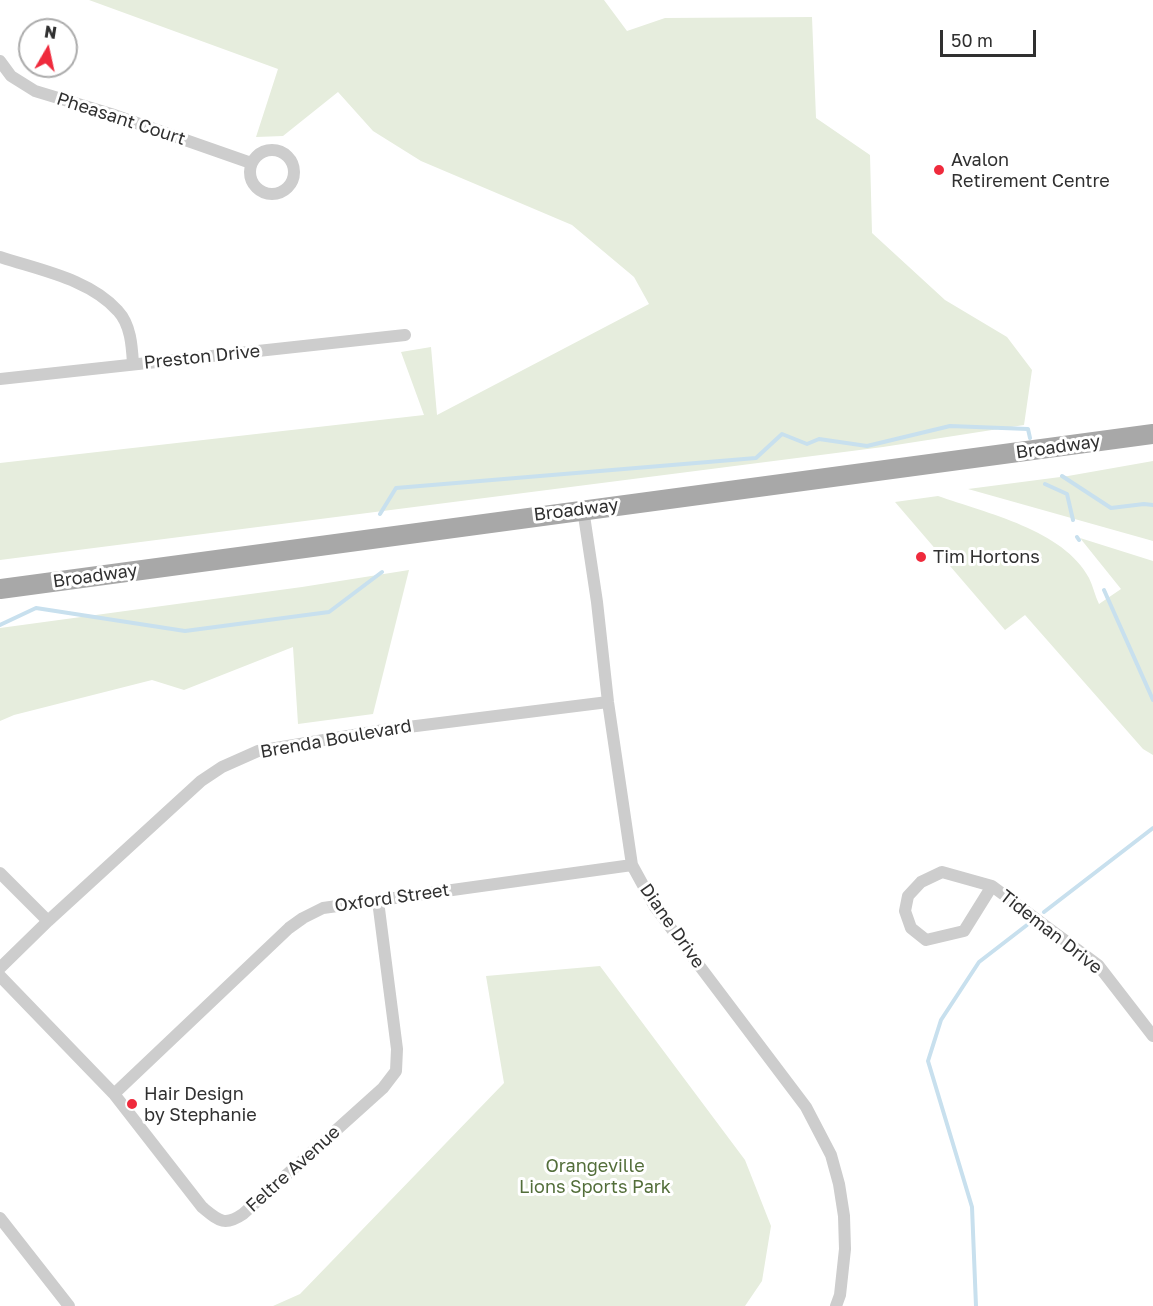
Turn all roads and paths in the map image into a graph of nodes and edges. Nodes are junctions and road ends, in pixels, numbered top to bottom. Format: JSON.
{"nodes":[{"id":1,"x":0,"y":61,"type":"edge"},
{"id":2,"x":251,"y":164,"type":"dead end"},
{"id":3,"x":0,"y":257,"type":"edge"},
{"id":4,"x":405,"y":334,"type":"dead end"},
{"id":5,"x":133,"y":364,"type":"junction"},
{"id":6,"x":0,"y":379,"type":"edge"},
{"id":7,"x":1153,"y":434,"type":"edge"},
{"id":8,"x":583,"y":509,"type":"junction"},
{"id":9,"x":0,"y":589,"type":"edge"},
{"id":10,"x":608,"y":702,"type":"junction"},
{"id":11,"x":632,"y":865,"type":"junction"},
{"id":12,"x":0,"y":873,"type":"edge"},
{"id":13,"x":992,"y":886,"type":"junction"},
{"id":14,"x":378,"y":901,"type":"junction"},
{"id":15,"x":48,"y":921,"type":"junction"},
{"id":16,"x":0,"y":968,"type":"edge"},
{"id":17,"x":0,"y":976,"type":"edge"},
{"id":18,"x":1153,"y":1036,"type":"edge"},
{"id":19,"x":114,"y":1094,"type":"junction"},
{"id":20,"x":0,"y":1218,"type":"edge"},
{"id":21,"x":69,"y":1306,"type":"edge"},
{"id":22,"x":836,"y":1306,"type":"edge"}],
"edges":[{"from":1,"to":2,"type":"street","name":"Pheasant Court"},
{"from":3,"to":5,"type":"street"},
{"from":4,"to":5,"type":"street","name":"Preston Drive"},
{"from":5,"to":6,"type":"street","name":"Preston Drive"},
{"from":7,"to":8,"type":"main road","name":"Broadway"},
{"from":8,"to":9,"type":"main road","name":"Broadway"},
{"from":8,"to":10,"type":"street","name":"Diane Drive"},
{"from":10,"to":11,"type":"street","name":"Diane Drive"},
{"from":10,"to":15,"type":"street","name":"Brenda Boulevard"},
{"from":11,"to":14,"type":"street","name":"Oxford Street"},
{"from":11,"to":22,"type":"street","name":"Diane Drive"},
{"from":12,"to":15,"type":"street"},
{"from":13,"to":13,"type":"street","name":"Tideman Drive"},
{"from":13,"to":18,"type":"street","name":"Tideman Drive"},
{"from":14,"to":19,"type":"street","name":"Oxford Street"},
{"from":14,"to":19,"type":"street","name":"Feltre Avenue"},
{"from":15,"to":16,"type":"street","name":"Brenda Boulevard"},
{"from":17,"to":19,"type":"street","name":"Feltre Avenue"},
{"from":20,"to":21,"type":"street"}]}
